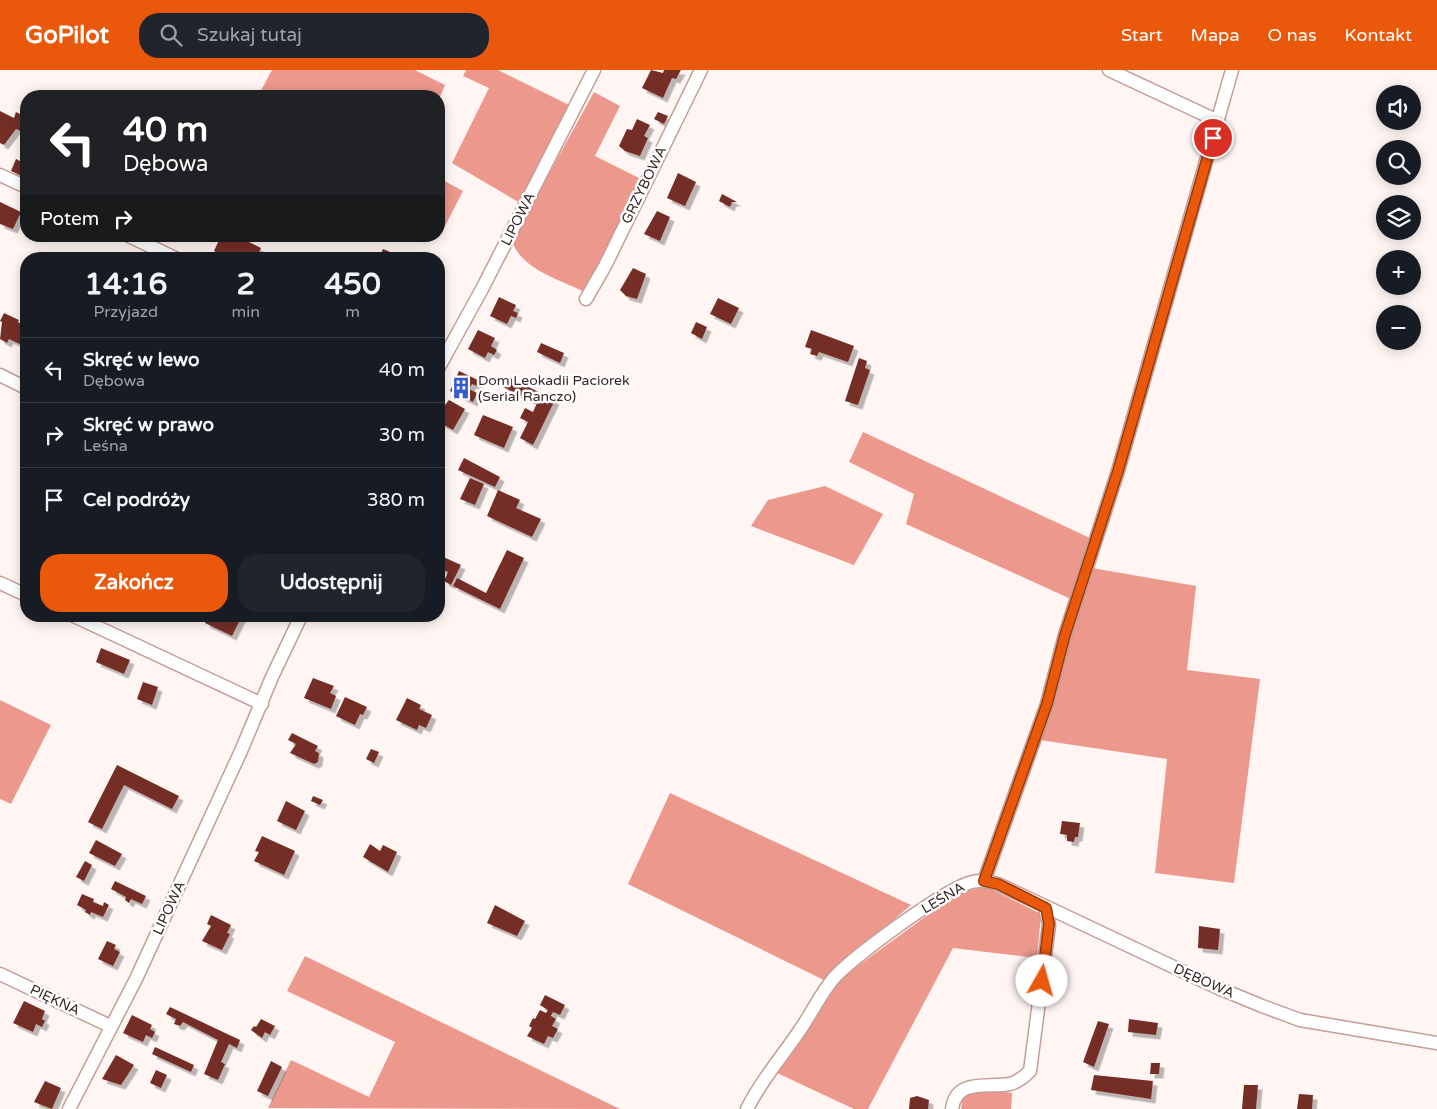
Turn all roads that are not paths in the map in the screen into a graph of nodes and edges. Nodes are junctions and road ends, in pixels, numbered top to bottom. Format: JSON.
{"nodes":[{"id":1,"x":594,"y":70,"type":"edge"},
{"id":2,"x":701,"y":70,"type":"edge"},
{"id":3,"x":1109,"y":70,"type":"edge"},
{"id":4,"x":1232,"y":70,"type":"edge"},
{"id":5,"x":1218,"y":121,"type":"junction"},
{"id":6,"x":0,"y":174,"type":"edge"},
{"id":7,"x":20,"y":184,"type":"edge"},
{"id":8,"x":141,"y":242,"type":"edge"},
{"id":9,"x":162,"y":252,"type":"edge"},
{"id":10,"x":586,"y":298,"type":"dead end"},
{"id":11,"x":445,"y":356,"type":"edge"},
{"id":12,"x":0,"y":375,"type":"edge"},
{"id":13,"x":20,"y":385,"type":"edge"},
{"id":14,"x":0,"y":582,"type":"edge"},
{"id":15,"x":20,"y":592,"type":"edge"},
{"id":16,"x":87,"y":622,"type":"edge"},
{"id":17,"x":298,"y":622,"type":"edge"},
{"id":18,"x":262,"y":704,"type":"junction"},
{"id":19,"x":984,"y":881,"type":"junction"},
{"id":20,"x":1046,"y":908,"type":"junction"},
{"id":21,"x":0,"y":974,"type":"edge"},
{"id":22,"x":110,"y":1026,"type":"junction"},
{"id":23,"x":1437,"y":1043,"type":"edge"},
{"id":24,"x":69,"y":1109,"type":"edge"},
{"id":25,"x":747,"y":1109,"type":"edge"},
{"id":26,"x":952,"y":1109,"type":"edge"}],
"edges":[{"from":1,"to":11,"type":"street","name":"LIPOWA"},
{"from":2,"to":10,"type":"street","name":"GRZYBOWA"},
{"from":3,"to":5,"type":"street"},
{"from":4,"to":5,"type":"street","name":"LEŚNA"},
{"from":5,"to":19,"type":"street","name":"LEŚNA"},
{"from":6,"to":7,"type":"street"},
{"from":8,"to":9,"type":"street"},
{"from":12,"to":13,"type":"street"},
{"from":14,"to":15,"type":"street"},
{"from":16,"to":18,"type":"street"},
{"from":17,"to":18,"type":"street","name":"LIPOWA"},
{"from":18,"to":22,"type":"street","name":"LIPOWA"},
{"from":19,"to":20,"type":"street","name":"DĘBOWA"},
{"from":19,"to":25,"type":"street","name":"LEŚNA"},
{"from":20,"to":23,"type":"street","name":"DĘBOWA"},
{"from":20,"to":26,"type":"street"},
{"from":21,"to":22,"type":"street","name":"PIĘKNA"},
{"from":22,"to":24,"type":"street","name":"LIPOWA"}]}
